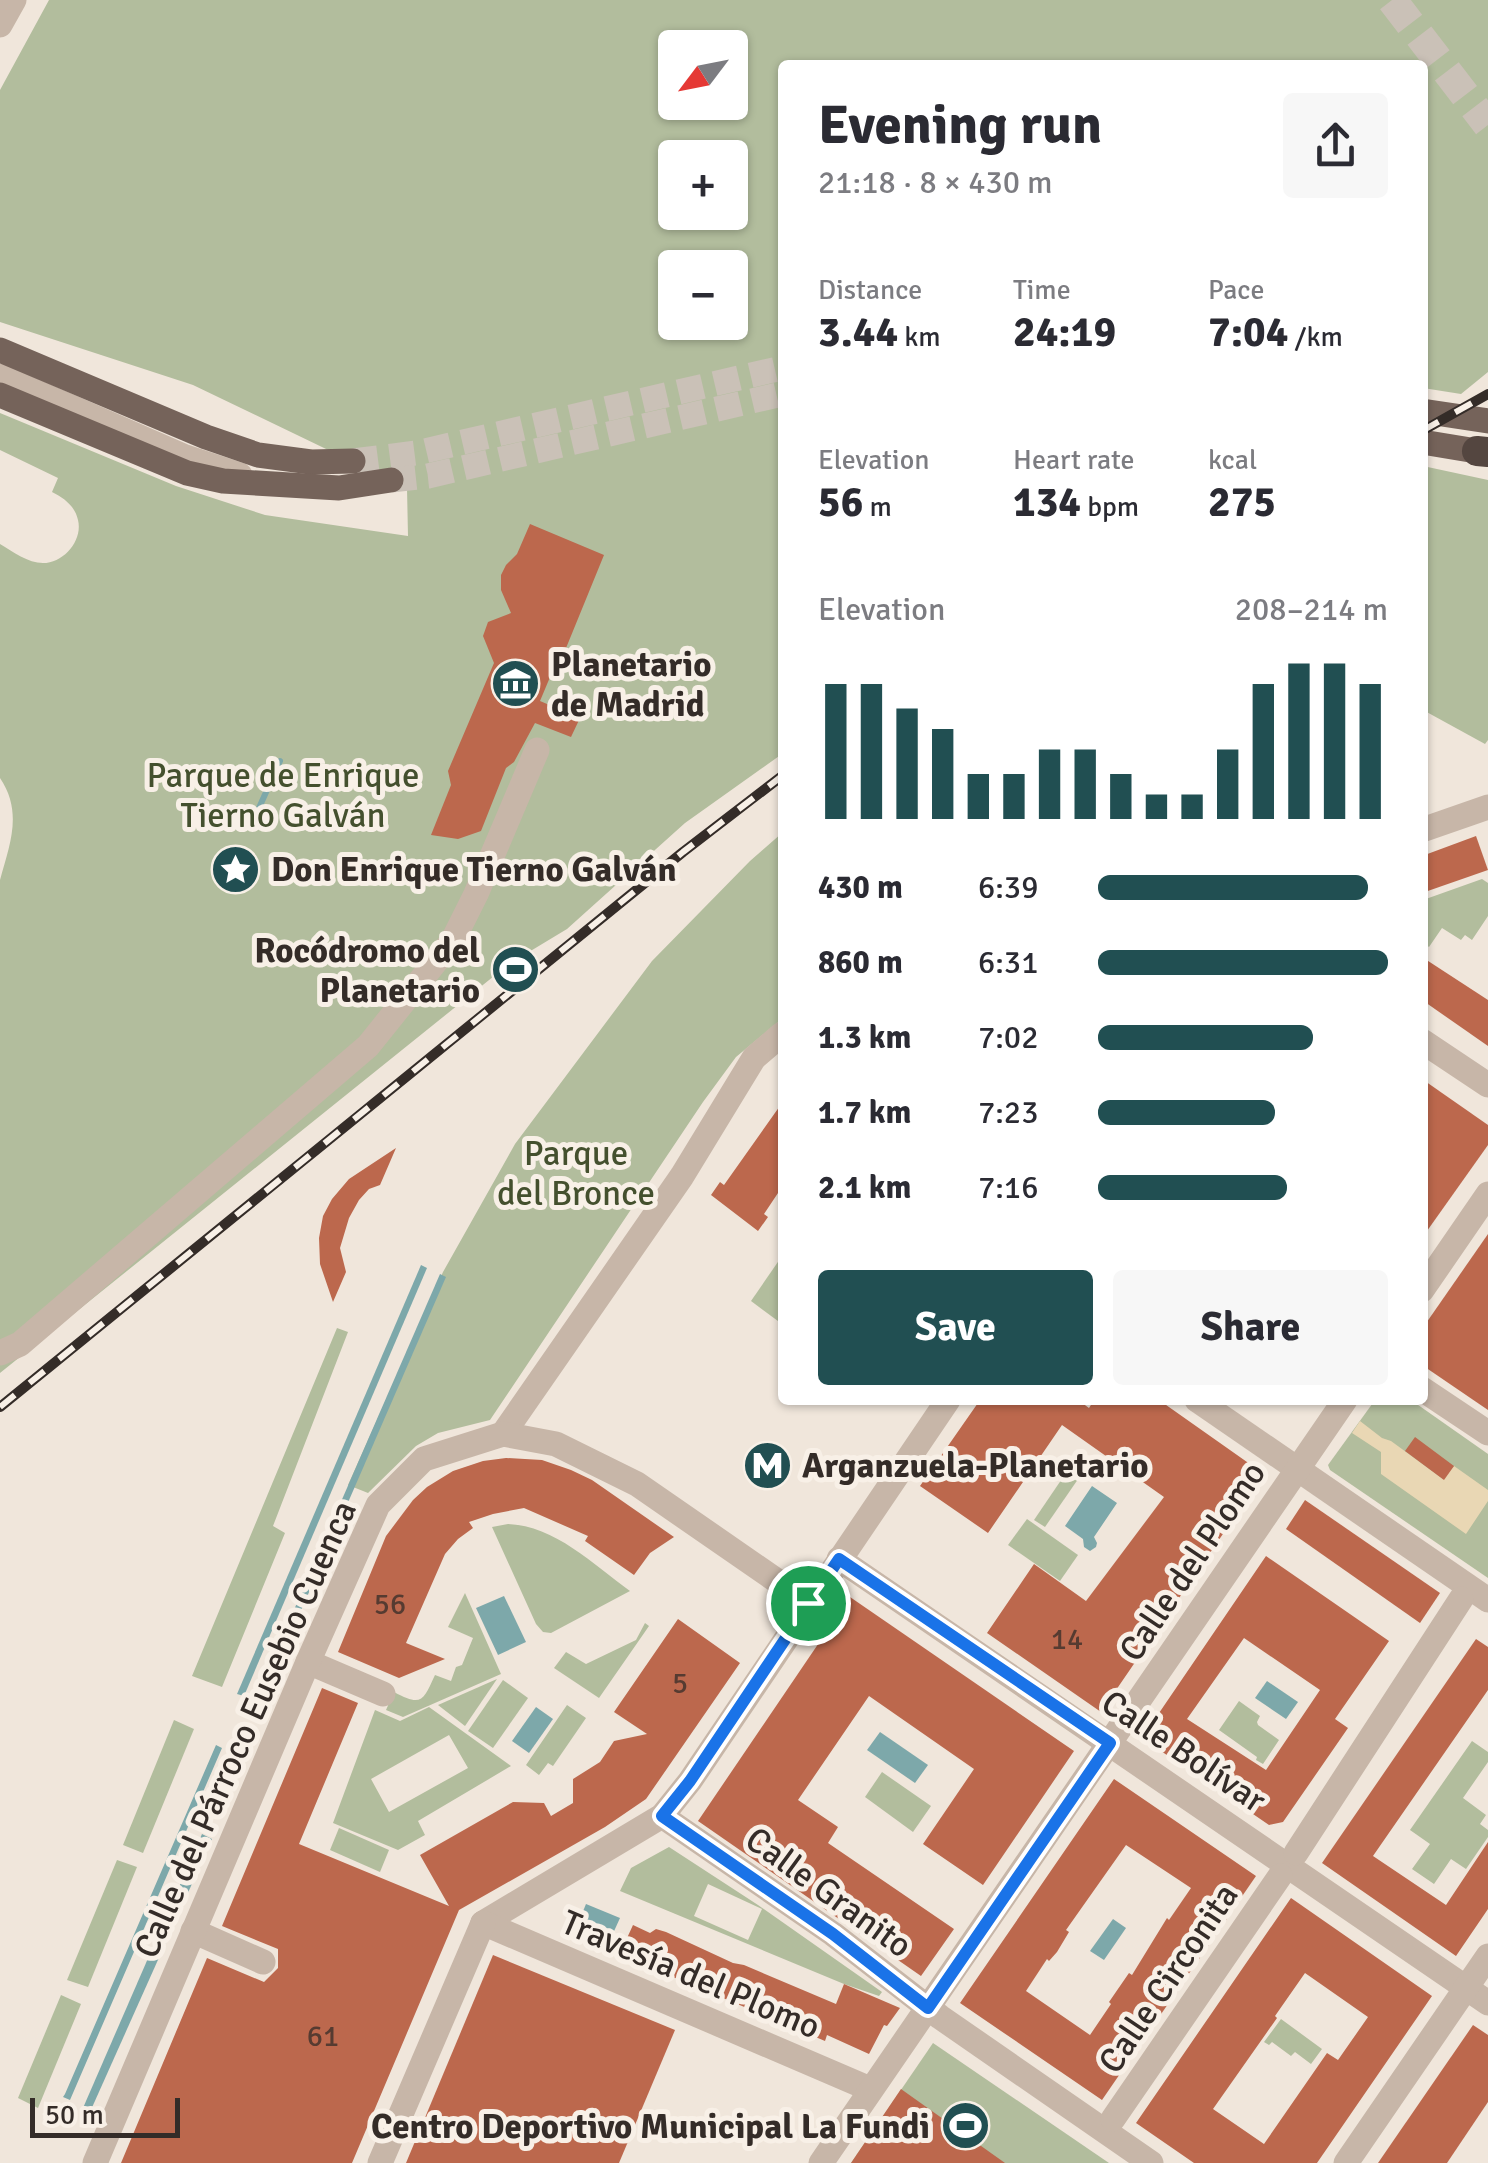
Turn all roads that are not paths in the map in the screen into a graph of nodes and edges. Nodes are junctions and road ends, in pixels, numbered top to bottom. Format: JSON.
{"nodes":[{"id":1,"x":14,"y":0,"type":"edge"},
{"id":2,"x":0,"y":25,"type":"edge"},
{"id":3,"x":0,"y":350,"type":"edge"},
{"id":4,"x":0,"y":376,"type":"edge"},
{"id":5,"x":0,"y":395,"type":"edge"},
{"id":6,"x":1428,"y":412,"type":"edge"},
{"id":7,"x":1488,"y":421,"type":"edge"},
{"id":8,"x":1428,"y":443,"type":"edge"},
{"id":9,"x":1484,"y":452,"type":"edge"},
{"id":10,"x":353,"y":461,"type":"tunnel mouth"},
{"id":11,"x":391,"y":480,"type":"tunnel mouth"},
{"id":12,"x":292,"y":486,"type":"junction"},
{"id":13,"x":537,"y":750,"type":"dead end"},
{"id":14,"x":1488,"y":807,"type":"edge"},
{"id":15,"x":1428,"y":828,"type":"edge"},
{"id":16,"x":778,"y":1037,"type":"edge"},
{"id":17,"x":1428,"y":1044,"type":"edge"},
{"id":18,"x":1488,"y":1085,"type":"edge"},
{"id":19,"x":1488,"y":1194,"type":"edge"},
{"id":20,"x":1428,"y":1278,"type":"edge"},
{"id":21,"x":0,"y":1353,"type":"edge"},
{"id":22,"x":1428,"y":1392,"type":"edge"},
{"id":23,"x":945,"y":1405,"type":"edge"},
{"id":24,"x":1203,"y":1405,"type":"edge"},
{"id":25,"x":1341,"y":1405,"type":"edge"},
{"id":26,"x":1488,"y":1433,"type":"edge"},
{"id":27,"x":503,"y":1434,"type":"junction"},
{"id":28,"x":1297,"y":1470,"type":"junction"},
{"id":29,"x":839,"y":1559,"type":"junction"},
{"id":30,"x":1461,"y":1599,"type":"dead end"},
{"id":31,"x":1488,"y":1600,"type":"edge"},
{"id":32,"x":808,"y":1603,"type":"junction"},
{"id":33,"x":308,"y":1662,"type":"junction"},
{"id":34,"x":383,"y":1694,"type":"dead end"},
{"id":35,"x":1110,"y":1743,"type":"junction"},
{"id":36,"x":662,"y":1816,"type":"junction"},
{"id":37,"x":1296,"y":1853,"type":"dead end"},
{"id":38,"x":1280,"y":1876,"type":"dead end"},
{"id":39,"x":483,"y":1923,"type":"junction"},
{"id":40,"x":193,"y":1931,"type":"junction"},
{"id":41,"x":1488,"y":1956,"type":"edge"},
{"id":42,"x":263,"y":1962,"type":"dead end"},
{"id":43,"x":1477,"y":1995,"type":"edge"},
{"id":44,"x":928,"y":2008,"type":"junction"},
{"id":45,"x":870,"y":2090,"type":"junction"},
{"id":46,"x":1113,"y":2120,"type":"dead end"},
{"id":47,"x":95,"y":2163,"type":"edge"},
{"id":48,"x":380,"y":2163,"type":"edge"},
{"id":49,"x":821,"y":2163,"type":"edge"},
{"id":50,"x":1151,"y":2163,"type":"edge"},
{"id":51,"x":1346,"y":2163,"type":"edge"}],
"edges":[{"from":1,"to":2,"type":"street"},
{"from":3,"to":10,"type":"main road"},
{"from":4,"to":12,"type":"street"},
{"from":5,"to":12,"type":"main road"},
{"from":6,"to":7,"type":"main road"},
{"from":8,"to":9,"type":"main road"},
{"from":11,"to":12,"type":"main road"},
{"from":13,"to":21,"type":"street"},
{"from":14,"to":15,"type":"street"},
{"from":16,"to":27,"type":"street"},
{"from":17,"to":18,"type":"street"},
{"from":19,"to":20,"type":"street"},
{"from":22,"to":26,"type":"street"},
{"from":23,"to":29,"type":"street"},
{"from":24,"to":28,"type":"street"},
{"from":25,"to":28,"type":"street","name":"Calle del Plomo"},
{"from":27,"to":32,"type":"street","name":"Calle del Párroco Eusebio Cuenca"},
{"from":27,"to":33,"type":"street","name":"Calle del Párroco Eusebio Cuenca"},
{"from":28,"to":31,"type":"street"},
{"from":28,"to":35,"type":"street","name":"Calle del Plomo"},
{"from":29,"to":32,"type":"street"},
{"from":29,"to":35,"type":"street","name":"Calle Bolívar"},
{"from":30,"to":37,"type":"street"},
{"from":32,"to":36,"type":"street"},
{"from":33,"to":34,"type":"street"},
{"from":33,"to":40,"type":"street","name":"Calle del Párroco Eusebio Cuenca"},
{"from":35,"to":43,"type":"street","name":"Calle Bolívar"},
{"from":35,"to":44,"type":"street","name":"Calle del Plomo"},
{"from":36,"to":39,"type":"street"},
{"from":36,"to":44,"type":"street","name":"Calle Granito"},
{"from":38,"to":46,"type":"street","name":"Calle Circonita"},
{"from":39,"to":45,"type":"street","name":"Travesía del Plomo"},
{"from":39,"to":48,"type":"street"},
{"from":40,"to":42,"type":"street"},
{"from":40,"to":47,"type":"street","name":"Calle del Párroco Eusebio Cuenca"},
{"from":41,"to":43,"type":"street"},
{"from":43,"to":51,"type":"street"},
{"from":44,"to":45,"type":"street","name":"Calle del Plomo"},
{"from":44,"to":50,"type":"street","name":"Calle Granito"},
{"from":45,"to":49,"type":"street","name":"Calle del Plomo"}]}
